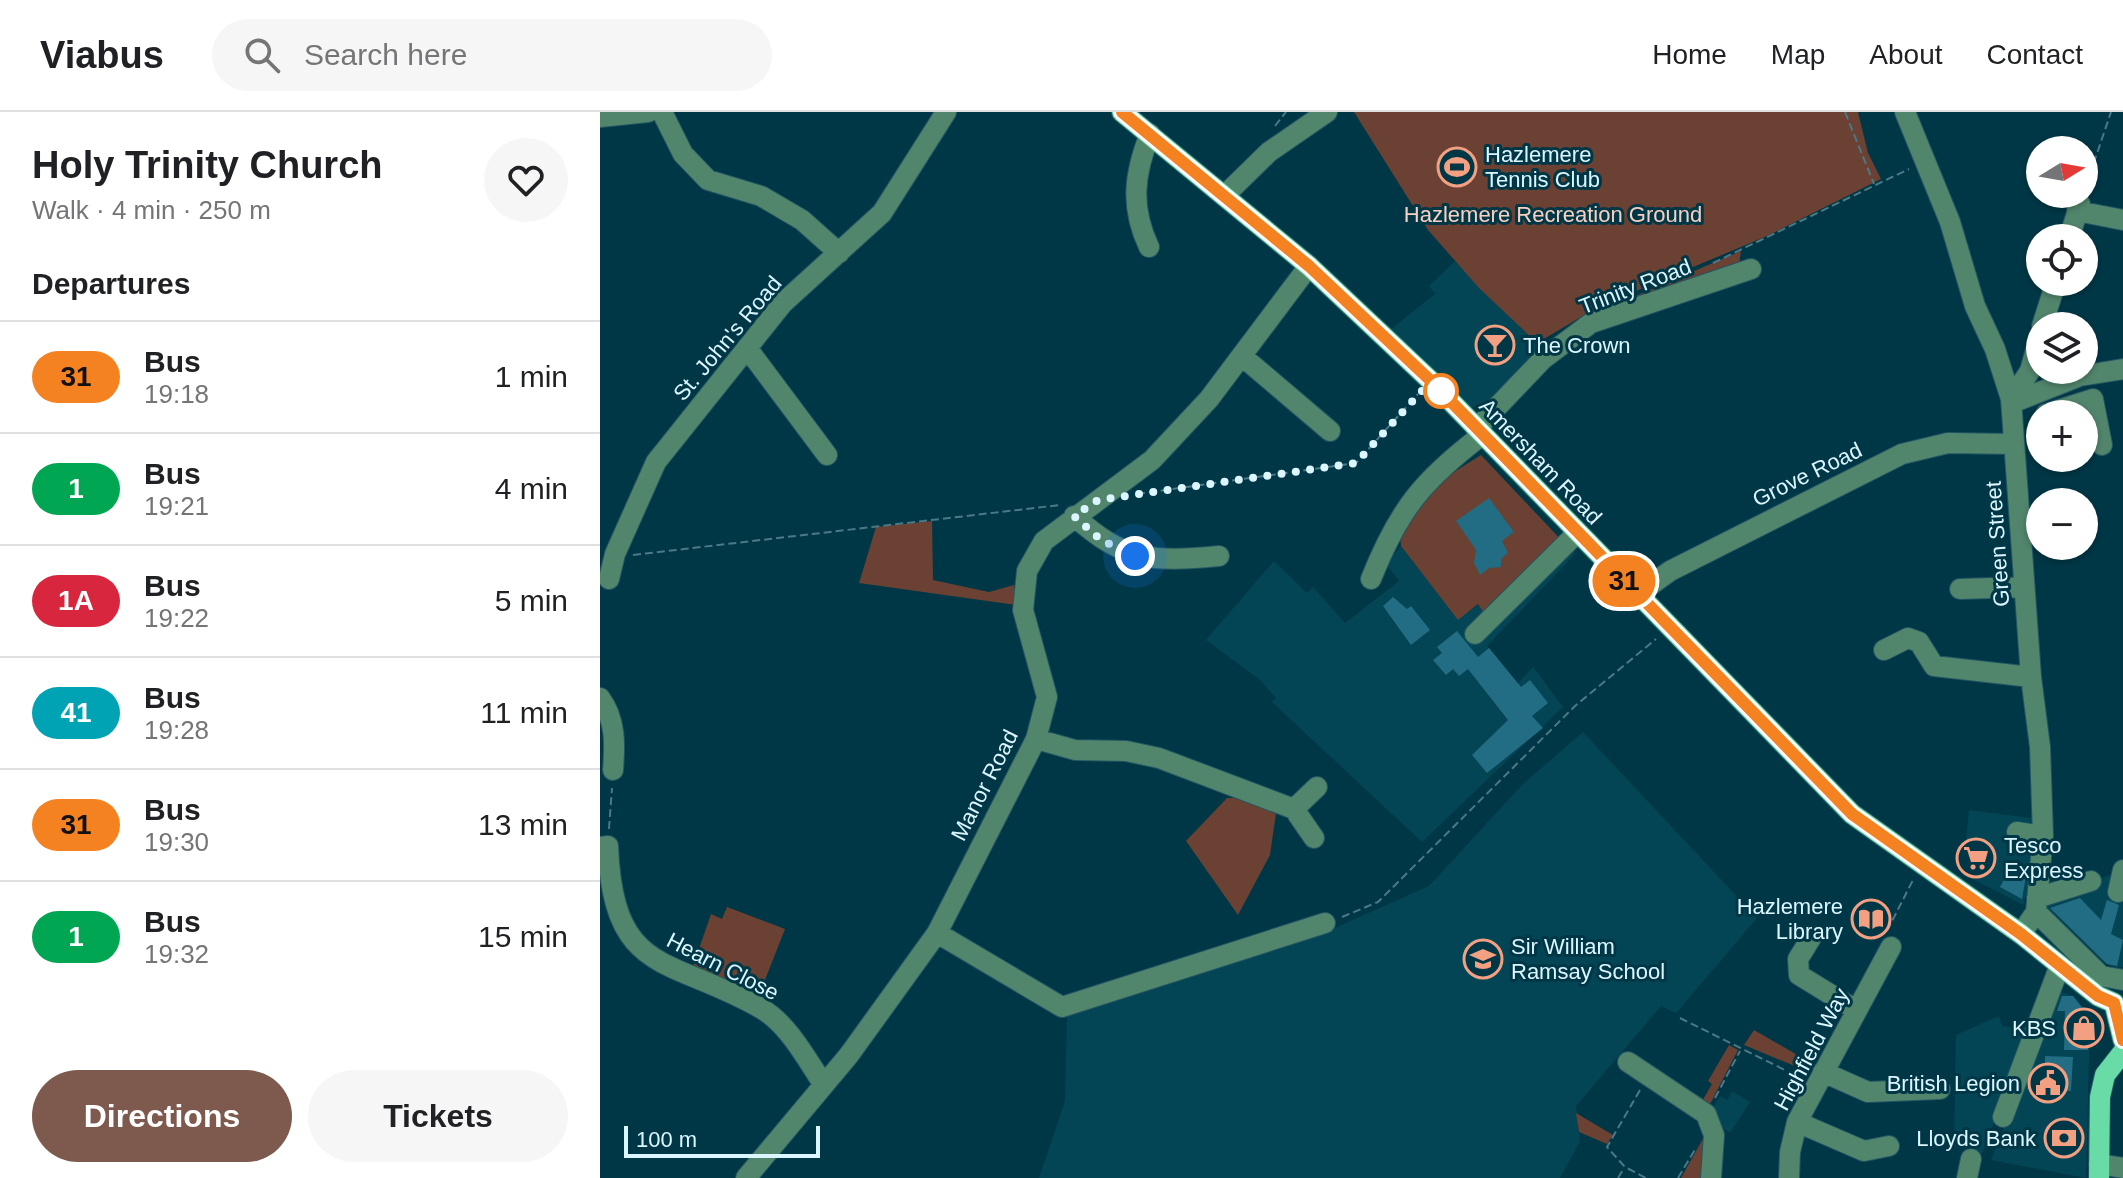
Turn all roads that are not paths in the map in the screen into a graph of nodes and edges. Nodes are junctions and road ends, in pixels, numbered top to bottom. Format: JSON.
{"nodes":[{"id":1,"x":648,"y":112,"type":"edge"},
{"id":2,"x":662,"y":112,"type":"edge"},
{"id":3,"x":946,"y":112,"type":"edge"},
{"id":4,"x":1122,"y":112,"type":"edge"},
{"id":5,"x":1327,"y":112,"type":"edge"},
{"id":6,"x":1905,"y":112,"type":"edge"},
{"id":7,"x":600,"y":117,"type":"edge"},
{"id":8,"x":1150,"y":134,"type":"junction"},
{"id":9,"x":1225,"y":195,"type":"junction"},
{"id":10,"x":2094,"y":208,"type":"edge"},
{"id":11,"x":2123,"y":220,"type":"edge"},
{"id":12,"x":1149,"y":247,"type":"dead end"},
{"id":13,"x":839,"y":253,"type":"junction"},
{"id":14,"x":1309,"y":266,"type":"junction"},
{"id":15,"x":1751,"y":269,"type":"dead end"},
{"id":16,"x":747,"y":348,"type":"junction"},
{"id":17,"x":1243,"y":357,"type":"junction"},
{"id":18,"x":2122,"y":374,"type":"edge"},
{"id":19,"x":2026,"y":378,"type":"edge"},
{"id":20,"x":2012,"y":401,"type":"junction"},
{"id":21,"x":2098,"y":425,"type":"edge"},
{"id":22,"x":1476,"y":429,"type":"junction"},
{"id":23,"x":2026,"y":429,"type":"edge"},
{"id":24,"x":1330,"y":431,"type":"dead end"},
{"id":25,"x":2013,"y":437,"type":"junction"},
{"id":26,"x":1450,"y":444,"type":"dead end"},
{"id":27,"x":2102,"y":445,"type":"dead end"},
{"id":28,"x":827,"y":455,"type":"dead end"},
{"id":29,"x":1070,"y":510,"type":"junction"},
{"id":30,"x":1577,"y":533,"type":"junction"},
{"id":31,"x":1219,"y":556,"type":"dead end"},
{"id":32,"x":609,"y":579,"type":"dead end"},
{"id":33,"x":1371,"y":579,"type":"dead end"},
{"id":34,"x":2024,"y":587,"type":"junction"},
{"id":35,"x":1960,"y":589,"type":"dead end"},
{"id":36,"x":1637,"y":595,"type":"junction"},
{"id":37,"x":1475,"y":634,"type":"dead end"},
{"id":38,"x":1884,"y":650,"type":"dead end"},
{"id":39,"x":2031,"y":677,"type":"junction"},
{"id":40,"x":600,"y":698,"type":"edge"},
{"id":41,"x":1036,"y":739,"type":"junction"},
{"id":42,"x":613,"y":770,"type":"road end"},
{"id":43,"x":1317,"y":787,"type":"dead end"},
{"id":44,"x":1294,"y":809,"type":"junction"},
{"id":45,"x":2017,"y":832,"type":"dead end"},
{"id":46,"x":2043,"y":836,"type":"junction"},
{"id":47,"x":1314,"y":838,"type":"dead end"},
{"id":48,"x":604,"y":846,"type":"edge"},
{"id":49,"x":2122,"y":867,"type":"edge"},
{"id":50,"x":2091,"y":881,"type":"dead end"},
{"id":51,"x":2118,"y":892,"type":"dead end"},
{"id":52,"x":2037,"y":905,"type":"junction"},
{"id":53,"x":1325,"y":923,"type":"road end"},
{"id":54,"x":937,"y":933,"type":"junction"},
{"id":55,"x":2021,"y":934,"type":"junction"},
{"id":56,"x":1811,"y":938,"type":"dead end"},
{"id":57,"x":1891,"y":947,"type":"road end"},
{"id":58,"x":2060,"y":965,"type":"junction"},
{"id":59,"x":2123,"y":980,"type":"edge"},
{"id":60,"x":2119,"y":1001,"type":"edge"},
{"id":61,"x":1856,"y":1010,"type":"junction"},
{"id":62,"x":2123,"y":1040,"type":"edge"},
{"id":63,"x":2123,"y":1052,"type":"edge"},
{"id":64,"x":1628,"y":1062,"type":"dead end"},
{"id":65,"x":1819,"y":1078,"type":"junction"},
{"id":66,"x":824,"y":1085,"type":"junction"},
{"id":67,"x":1940,"y":1089,"type":"dead end"},
{"id":68,"x":2003,"y":1117,"type":"dead end"},
{"id":69,"x":1797,"y":1122,"type":"junction"},
{"id":70,"x":1889,"y":1146,"type":"dead end"},
{"id":71,"x":2123,"y":1168,"type":"edge"},
{"id":72,"x":2099,"y":1171,"type":"edge"},
{"id":73,"x":746,"y":1178,"type":"edge"},
{"id":74,"x":1711,"y":1178,"type":"edge"},
{"id":75,"x":1789,"y":1178,"type":"edge"}],
"edges":[{"from":1,"to":7,"type":"street"},
{"from":2,"to":13,"type":"street"},
{"from":3,"to":13,"type":"street","name":"St. John's Road"},
{"from":4,"to":8,"type":"main road","name":"Amersham Road"},
{"from":5,"to":9,"type":"street"},
{"from":6,"to":20,"type":"street","name":"Green Street"},
{"from":8,"to":9,"type":"main road","name":"Amersham Road"},
{"from":8,"to":12,"type":"street"},
{"from":9,"to":14,"type":"main road","name":"Amersham Road"},
{"from":10,"to":11,"type":"street"},
{"from":13,"to":16,"type":"street","name":"St. John's Road"},
{"from":14,"to":17,"type":"street","name":"Manor Road"},
{"from":14,"to":22,"type":"main road","name":"Amersham Road"},
{"from":15,"to":22,"type":"street","name":"Trinity Road"},
{"from":16,"to":28,"type":"street"},
{"from":16,"to":32,"type":"street","name":"St. John's Road"},
{"from":17,"to":24,"type":"street"},
{"from":17,"to":29,"type":"street","name":"Manor Road"},
{"from":18,"to":20,"type":"street"},
{"from":19,"to":20,"type":"street"},
{"from":20,"to":25,"type":"street","name":"Green Street"},
{"from":21,"to":27,"type":"street"},
{"from":22,"to":26,"type":"street"},
{"from":22,"to":30,"type":"main road","name":"Amersham Road"},
{"from":22,"to":33,"type":"street"},
{"from":23,"to":25,"type":"street"},
{"from":25,"to":34,"type":"street","name":"Green Street"},
{"from":25,"to":36,"type":"street","name":"Grove Road"},
{"from":29,"to":31,"type":"street"},
{"from":29,"to":41,"type":"street","name":"Manor Road"},
{"from":30,"to":36,"type":"main road","name":"Amersham Road"},
{"from":30,"to":37,"type":"street"},
{"from":34,"to":35,"type":"street"},
{"from":34,"to":39,"type":"street","name":"Green Street"},
{"from":36,"to":55,"type":"main road","name":"Amersham Road"},
{"from":38,"to":39,"type":"street"},
{"from":39,"to":46,"type":"street","name":"Green Street"},
{"from":40,"to":42,"type":"street"},
{"from":41,"to":44,"type":"street"},
{"from":41,"to":54,"type":"street","name":"Manor Road"},
{"from":43,"to":44,"type":"street"},
{"from":44,"to":47,"type":"street"},
{"from":45,"to":46,"type":"street"},
{"from":46,"to":52,"type":"street","name":"Green Street"},
{"from":48,"to":66,"type":"street","name":"Hearn Close"},
{"from":49,"to":51,"type":"street"},
{"from":50,"to":52,"type":"street"},
{"from":52,"to":55,"type":"street","name":"Green Street"},
{"from":52,"to":59,"type":"street"},
{"from":53,"to":54,"type":"street"},
{"from":54,"to":66,"type":"street","name":"Manor Road"},
{"from":55,"to":58,"type":"main road","name":"Amersham Road"},
{"from":56,"to":61,"type":"street"},
{"from":57,"to":61,"type":"street","name":"Highfield Way"},
{"from":58,"to":60,"type":"main road","name":"Amersham Road"},
{"from":58,"to":68,"type":"street"},
{"from":60,"to":62,"type":"main road","name":"Amersham Road"},
{"from":61,"to":65,"type":"street","name":"Highfield Way"},
{"from":63,"to":72,"type":"main road"},
{"from":64,"to":74,"type":"street"},
{"from":65,"to":67,"type":"street"},
{"from":65,"to":69,"type":"street","name":"Highfield Way"},
{"from":66,"to":73,"type":"street","name":"Manor Road"},
{"from":69,"to":70,"type":"street"},
{"from":69,"to":75,"type":"street","name":"Highfield Way"},
{"from":71,"to":72,"type":"street"}]}
